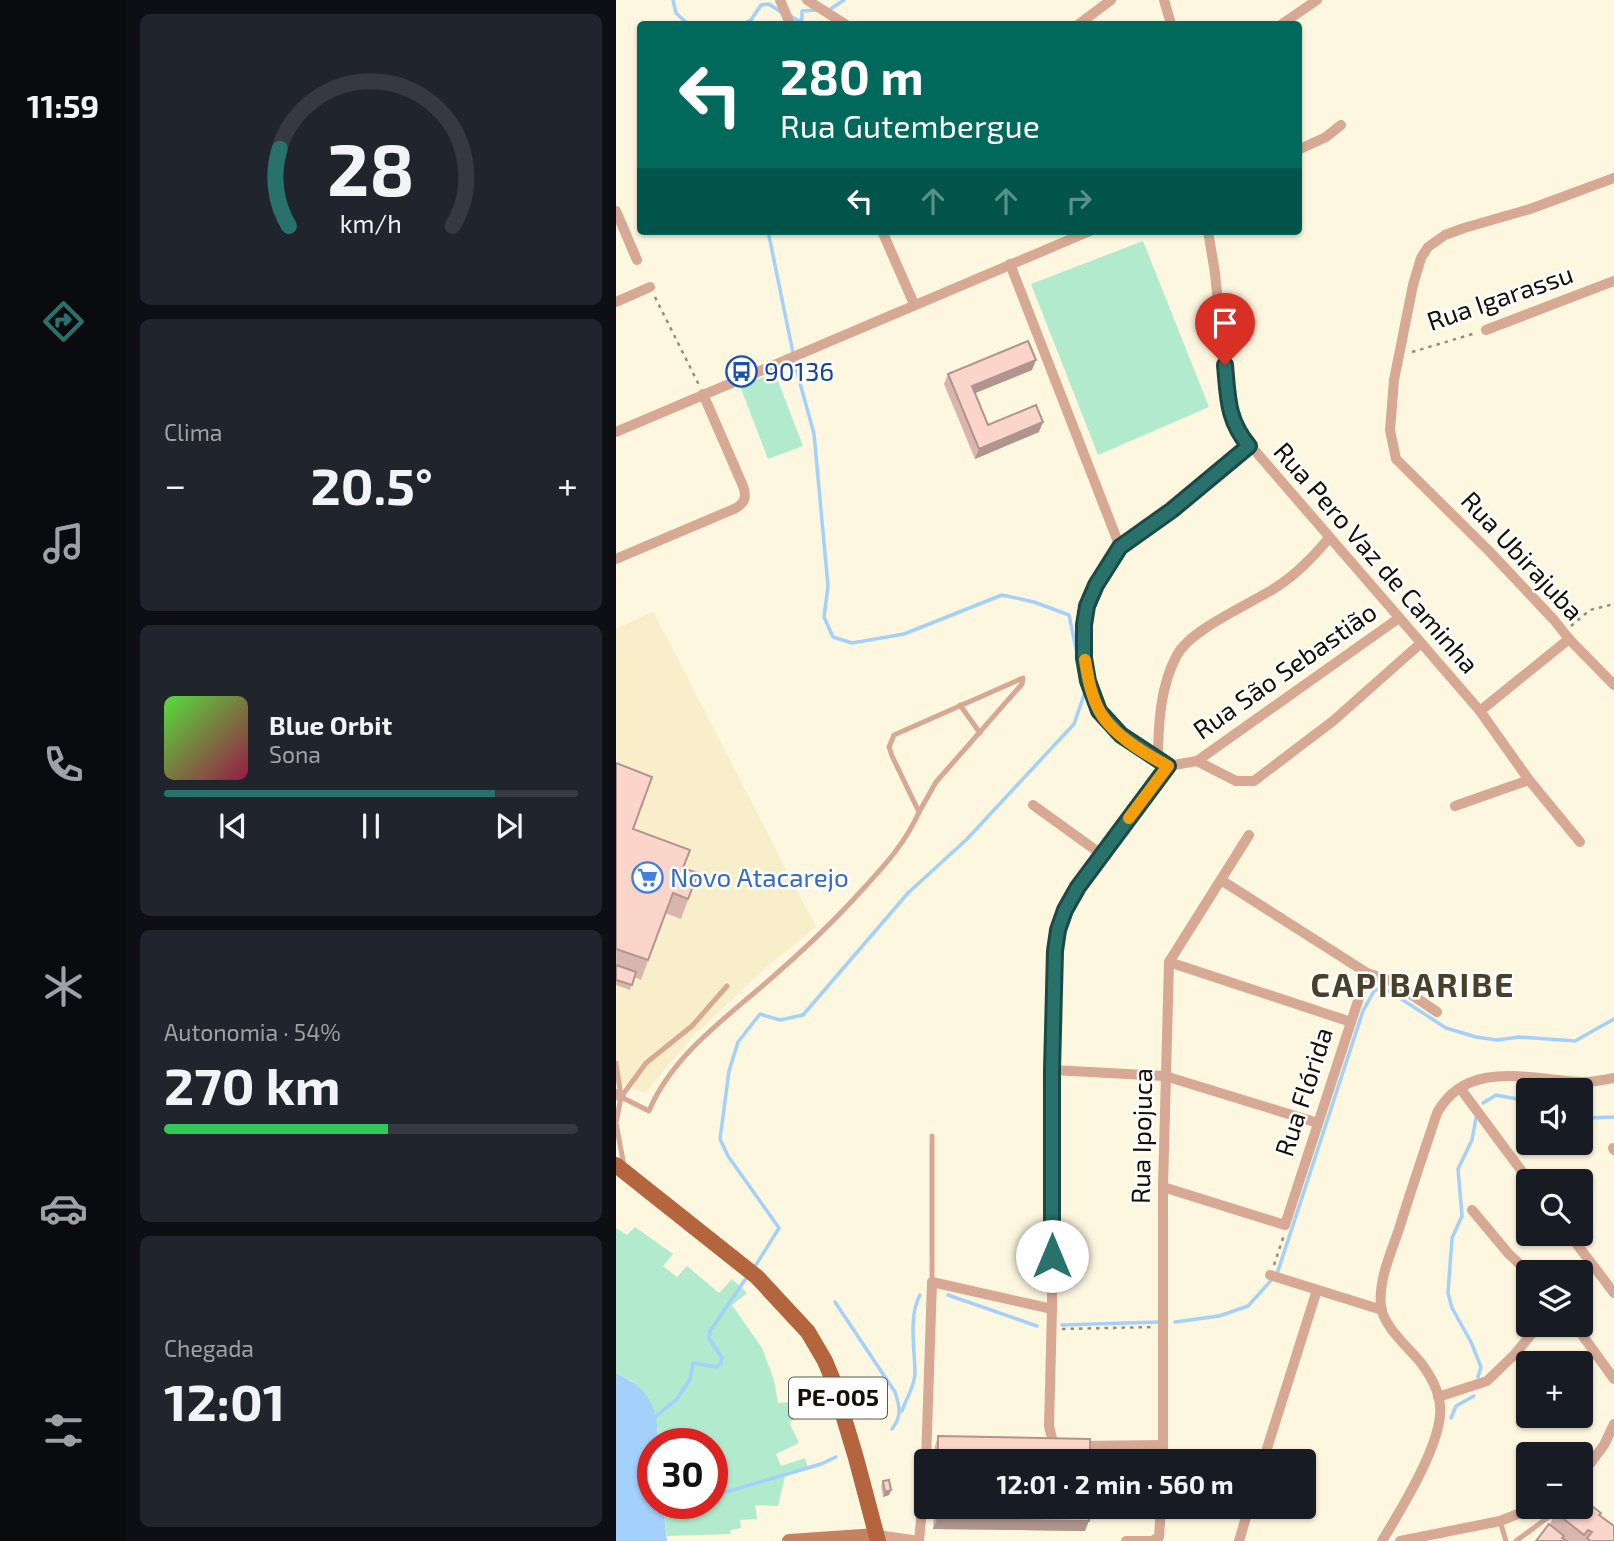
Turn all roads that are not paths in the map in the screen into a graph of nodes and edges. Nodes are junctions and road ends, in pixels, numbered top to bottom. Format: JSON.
{"nodes":[{"id":1,"x":780,"y":0,"type":"edge"},
{"id":2,"x":807,"y":0,"type":"edge"},
{"id":3,"x":1111,"y":0,"type":"edge"},
{"id":4,"x":1164,"y":0,"type":"edge"},
{"id":5,"x":1317,"y":0,"type":"edge"},
{"id":6,"x":789,"y":21,"type":"edge"},
{"id":7,"x":840,"y":21,"type":"edge"},
{"id":8,"x":1083,"y":21,"type":"edge"},
{"id":9,"x":1170,"y":21,"type":"edge"},
{"id":10,"x":1286,"y":21,"type":"edge"},
{"id":11,"x":1341,"y":125,"type":"dead end"},
{"id":12,"x":1302,"y":148,"type":"edge"},
{"id":13,"x":1614,"y":178,"type":"edge"},
{"id":14,"x":616,"y":211,"type":"edge"},
{"id":15,"x":884,"y":235,"type":"edge"},
{"id":16,"x":1080,"y":235,"type":"edge"},
{"id":17,"x":1209,"y":235,"type":"edge"},
{"id":18,"x":637,"y":260,"type":"dead end"},
{"id":19,"x":1010,"y":264,"type":"junction"},
{"id":20,"x":1614,"y":281,"type":"edge"},
{"id":21,"x":650,"y":287,"type":"road end"},
{"id":22,"x":616,"y":302,"type":"edge"},
{"id":23,"x":914,"y":304,"type":"junction"},
{"id":24,"x":1486,"y":330,"type":"road end"},
{"id":25,"x":704,"y":394,"type":"junction"},
{"id":26,"x":616,"y":432,"type":"edge"},
{"id":27,"x":1249,"y":446,"type":"junction"},
{"id":28,"x":1329,"y":538,"type":"junction"},
{"id":29,"x":1120,"y":547,"type":"junction"},
{"id":30,"x":616,"y":559,"type":"edge"},
{"id":31,"x":1399,"y":618,"type":"junction"},
{"id":32,"x":1566,"y":636,"type":"junction"},
{"id":33,"x":1422,"y":643,"type":"junction"},
{"id":34,"x":1614,"y":685,"type":"edge"},
{"id":35,"x":960,"y":705,"type":"junction"},
{"id":36,"x":1480,"y":711,"type":"junction"},
{"id":37,"x":980,"y":733,"type":"junction"},
{"id":38,"x":1198,"y":761,"type":"junction"},
{"id":39,"x":1163,"y":763,"type":"junction"},
{"id":40,"x":1529,"y":780,"type":"junction"},
{"id":41,"x":1033,"y":805,"type":"dead end"},
{"id":42,"x":1455,"y":806,"type":"dead end"},
{"id":43,"x":919,"y":812,"type":"junction"},
{"id":44,"x":1250,"y":835,"type":"dead end"},
{"id":45,"x":1580,"y":842,"type":"dead end"},
{"id":46,"x":1101,"y":854,"type":"junction"},
{"id":47,"x":1220,"y":880,"type":"junction"},
{"id":48,"x":1169,"y":962,"type":"junction"},
{"id":49,"x":1367,"y":973,"type":"junction"},
{"id":50,"x":727,"y":986,"type":"dead end"},
{"id":51,"x":1437,"y":1012,"type":"dead end"},
{"id":52,"x":1351,"y":1022,"type":"junction"},
{"id":53,"x":616,"y":1063,"type":"edge"},
{"id":54,"x":1052,"y":1070,"type":"junction"},
{"id":55,"x":1165,"y":1076,"type":"junction"},
{"id":56,"x":1614,"y":1078,"type":"edge"},
{"id":57,"x":1460,"y":1088,"type":"junction"},
{"id":58,"x":618,"y":1096,"type":"edge"},
{"id":59,"x":1318,"y":1123,"type":"junction"},
{"id":60,"x":932,"y":1136,"type":"dead end"},
{"id":61,"x":621,"y":1168,"type":"edge"},
{"id":62,"x":1520,"y":1169,"type":"edge"},
{"id":63,"x":1163,"y":1187,"type":"junction"},
{"id":64,"x":1472,"y":1210,"type":"dead end"},
{"id":65,"x":1578,"y":1246,"type":"edge"},
{"id":66,"x":1516,"y":1261,"type":"edge"},
{"id":67,"x":1275,"y":1277,"type":"road end"},
{"id":68,"x":932,"y":1282,"type":"junction"},
{"id":69,"x":1317,"y":1290,"type":"junction"},
{"id":70,"x":1614,"y":1293,"type":"edge"},
{"id":71,"x":1052,"y":1309,"type":"junction"},
{"id":72,"x":1382,"y":1310,"type":"junction"},
{"id":73,"x":1529,"y":1337,"type":"edge"},
{"id":74,"x":1584,"y":1337,"type":"edge"},
{"id":75,"x":1614,"y":1379,"type":"edge"},
{"id":76,"x":1438,"y":1396,"type":"junction"},
{"id":77,"x":1614,"y":1424,"type":"edge"},
{"id":78,"x":1163,"y":1445,"type":"junction"},
{"id":79,"x":926,"y":1449,"type":"edge"},
{"id":80,"x":1163,"y":1449,"type":"edge"},
{"id":81,"x":1267,"y":1449,"type":"edge"},
{"id":82,"x":1593,"y":1460,"type":"edge"},
{"id":83,"x":1516,"y":1515,"type":"edge"},
{"id":84,"x":921,"y":1519,"type":"edge"},
{"id":85,"x":1161,"y":1519,"type":"edge"},
{"id":86,"x":1245,"y":1519,"type":"edge"},
{"id":87,"x":1545,"y":1519,"type":"edge"},
{"id":88,"x":1500,"y":1521,"type":"junction"},
{"id":89,"x":878,"y":1538,"type":"edge"},
{"id":90,"x":789,"y":1541,"type":"edge"},
{"id":91,"x":919,"y":1541,"type":"edge"},
{"id":92,"x":1126,"y":1541,"type":"edge"},
{"id":93,"x":1239,"y":1541,"type":"edge"},
{"id":94,"x":1382,"y":1541,"type":"edge"},
{"id":95,"x":1400,"y":1541,"type":"edge"},
{"id":96,"x":1506,"y":1541,"type":"edge"},
{"id":97,"x":1516,"y":1541,"type":"edge"}],
"edges":[{"from":1,"to":6,"type":"street"},
{"from":2,"to":7,"type":"street"},
{"from":3,"to":8,"type":"street"},
{"from":4,"to":9,"type":"street"},
{"from":5,"to":10,"type":"street"},
{"from":11,"to":12,"type":"street"},
{"from":13,"to":32,"type":"street","name":"Rua Ubirajuba"},
{"from":14,"to":18,"type":"street"},
{"from":15,"to":23,"type":"street"},
{"from":16,"to":19,"type":"street"},
{"from":17,"to":27,"type":"street","name":"Rua Pero Vaz de Caminha"},
{"from":19,"to":23,"type":"street"},
{"from":19,"to":29,"type":"street"},
{"from":20,"to":24,"type":"street","name":"Rua Igarassu"},
{"from":21,"to":22,"type":"street"},
{"from":23,"to":25,"type":"street"},
{"from":25,"to":26,"type":"street"},
{"from":25,"to":30,"type":"street"},
{"from":27,"to":28,"type":"street","name":"Rua Pero Vaz de Caminha"},
{"from":27,"to":29,"type":"street"},
{"from":28,"to":31,"type":"street","name":"Rua Pero Vaz de Caminha"},
{"from":28,"to":39,"type":"street"},
{"from":29,"to":39,"type":"street"},
{"from":31,"to":33,"type":"street","name":"Rua Pero Vaz de Caminha"},
{"from":31,"to":38,"type":"street","name":"Rua São Sebastião"},
{"from":32,"to":34,"type":"street","name":"Rua Ubirajuba"},
{"from":32,"to":36,"type":"street"},
{"from":33,"to":36,"type":"street","name":"Rua Pero Vaz de Caminha"},
{"from":33,"to":38,"type":"street"},
{"from":35,"to":37,"type":"lane"},
{"from":35,"to":37,"type":"lane"},
{"from":35,"to":43,"type":"lane"},
{"from":36,"to":40,"type":"street","name":"Rua Pero Vaz de Caminha"},
{"from":37,"to":43,"type":"lane"},
{"from":38,"to":39,"type":"street"},
{"from":39,"to":46,"type":"street"},
{"from":40,"to":42,"type":"street"},
{"from":40,"to":45,"type":"street","name":"Rua Pero Vaz de Caminha"},
{"from":41,"to":46,"type":"street"},
{"from":43,"to":58,"type":"lane"},
{"from":44,"to":47,"type":"street","name":"Rua Ipojuca"},
{"from":46,"to":54,"type":"street"},
{"from":47,"to":48,"type":"street","name":"Rua Ipojuca"},
{"from":47,"to":49,"type":"street"},
{"from":48,"to":52,"type":"street"},
{"from":48,"to":55,"type":"street","name":"Rua Ipojuca"},
{"from":49,"to":51,"type":"street"},
{"from":49,"to":52,"type":"street","name":"Rua Flórida"},
{"from":50,"to":58,"type":"lane"},
{"from":52,"to":59,"type":"street","name":"Rua Flórida"},
{"from":53,"to":58,"type":"lane"},
{"from":54,"to":55,"type":"street"},
{"from":54,"to":71,"type":"street"},
{"from":55,"to":59,"type":"street"},
{"from":55,"to":63,"type":"street","name":"Rua Ipojuca"},
{"from":56,"to":57,"type":"street"},
{"from":57,"to":62,"type":"street"},
{"from":57,"to":72,"type":"street"},
{"from":58,"to":61,"type":"lane"},
{"from":59,"to":63,"type":"street","name":"Rua Flórida"},
{"from":60,"to":68,"type":"lane"},
{"from":61,"to":89,"type":"main road","number":"PE-005"},
{"from":63,"to":78,"type":"street","name":"Rua Ipojuca"},
{"from":64,"to":66,"type":"street"},
{"from":65,"to":70,"type":"street"},
{"from":67,"to":69,"type":"street"},
{"from":68,"to":71,"type":"street"},
{"from":68,"to":79,"type":"street"},
{"from":69,"to":72,"type":"street"},
{"from":69,"to":81,"type":"street"},
{"from":71,"to":78,"type":"street"},
{"from":72,"to":76,"type":"street"},
{"from":73,"to":76,"type":"street"},
{"from":74,"to":75,"type":"street"},
{"from":76,"to":94,"type":"street"},
{"from":77,"to":82,"type":"street"},
{"from":78,"to":80,"type":"street","name":"Rua Ipojuca"},
{"from":83,"to":88,"type":"street"},
{"from":84,"to":91,"type":"street"},
{"from":85,"to":92,"type":"street"},
{"from":86,"to":93,"type":"street"},
{"from":87,"to":97,"type":"lane"},
{"from":88,"to":95,"type":"street"},
{"from":88,"to":96,"type":"lane"},
{"from":89,"to":90,"type":"street"},
{"from":89,"to":91,"type":"street"}]}
